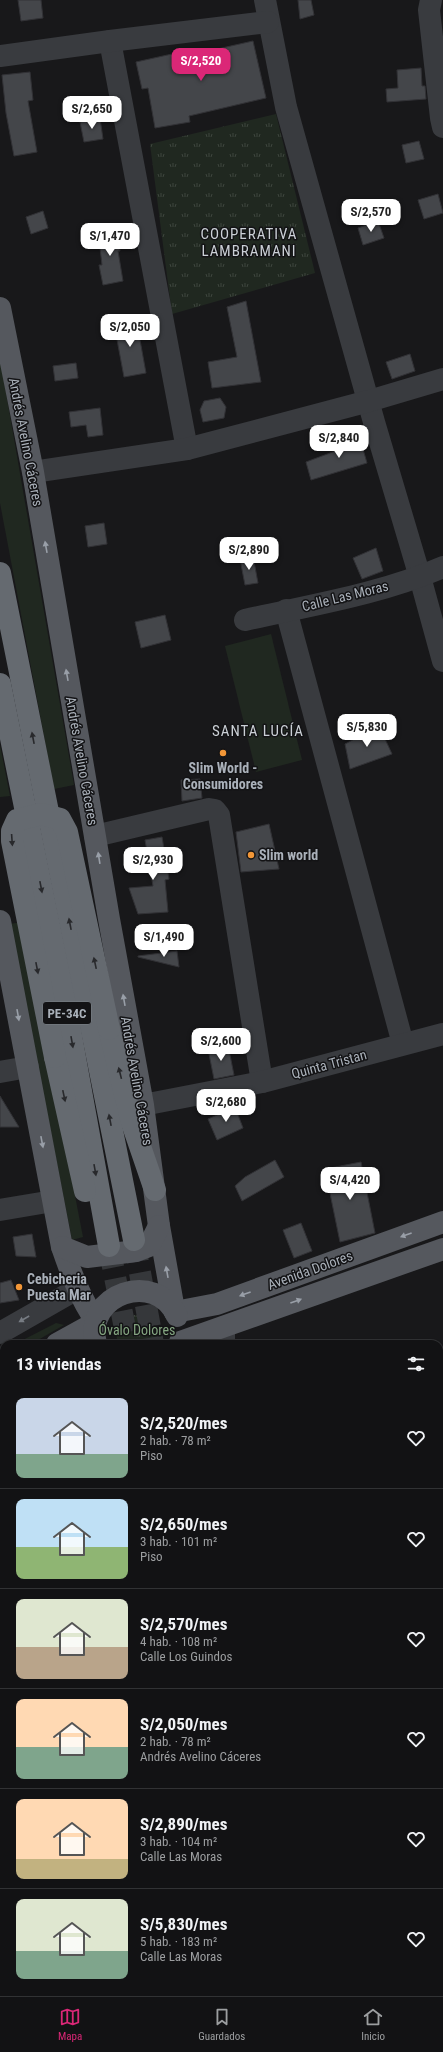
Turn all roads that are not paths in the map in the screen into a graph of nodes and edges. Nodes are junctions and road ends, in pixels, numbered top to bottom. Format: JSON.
{"nodes":[{"id":1,"x":265,"y":0,"type":"edge"},
{"id":2,"x":431,"y":0,"type":"edge"},
{"id":3,"x":268,"y":22,"type":"junction"},
{"id":4,"x":110,"y":41,"type":"junction"},
{"id":5,"x":0,"y":56,"type":"edge"},
{"id":6,"x":443,"y":127,"type":"edge"},
{"id":7,"x":0,"y":308,"type":"edge"},
{"id":8,"x":443,"y":378,"type":"edge"},
{"id":9,"x":369,"y":401,"type":"junction"},
{"id":10,"x":187,"y":449,"type":"junction"},
{"id":11,"x":33,"y":472,"type":"junction"},
{"id":12,"x":443,"y":567,"type":"edge"},
{"id":13,"x":0,"y":573,"type":"edge"},
{"id":14,"x":420,"y":577,"type":"junction"},
{"id":15,"x":286,"y":610,"type":"junction"},
{"id":16,"x":245,"y":620,"type":"dead end"},
{"id":17,"x":443,"y":661,"type":"edge"},
{"id":18,"x":0,"y":684,"type":"edge"},
{"id":19,"x":95,"y":836,"type":"junction"},
{"id":20,"x":1,"y":929,"type":"edge"},
{"id":21,"x":443,"y":1034,"type":"edge"},
{"id":22,"x":403,"y":1044,"type":"junction"},
{"id":23,"x":28,"y":1067,"type":"junction"},
{"id":24,"x":0,"y":1072,"type":"edge"},
{"id":25,"x":262,"y":1082,"type":"junction"},
{"id":26,"x":143,"y":1105,"type":"junction"},
{"id":27,"x":155,"y":1190,"type":"junction"},
{"id":28,"x":53,"y":1201,"type":"junction"},
{"id":29,"x":0,"y":1210,"type":"edge"},
{"id":30,"x":443,"y":1222,"type":"edge"},
{"id":31,"x":159,"y":1226,"type":"junction"},
{"id":32,"x":134,"y":1240,"type":"tunnel mouth"},
{"id":33,"x":62,"y":1247,"type":"junction"},
{"id":34,"x":443,"y":1249,"type":"edge"},
{"id":35,"x":77,"y":1289,"type":"junction"},
{"id":36,"x":175,"y":1311,"type":"junction"},
{"id":37,"x":96,"y":1330,"type":"edge"},
{"id":38,"x":0,"y":1333,"type":"edge"},
{"id":39,"x":224,"y":1335,"type":"edge"},
{"id":40,"x":68,"y":1340,"type":"edge"},
{"id":41,"x":180,"y":1340,"type":"edge"},
{"id":42,"x":196,"y":1340,"type":"edge"}],
"edges":[{"from":1,"to":3,"type":"street"},
{"from":2,"to":6,"type":"street"},
{"from":3,"to":4,"type":"street"},
{"from":3,"to":9,"type":"street"},
{"from":4,"to":5,"type":"street"},
{"from":4,"to":10,"type":"street"},
{"from":7,"to":11,"type":"main road","name":"Andrés Avelino Cáceres"},
{"from":8,"to":9,"type":"street"},
{"from":9,"to":10,"type":"street"},
{"from":9,"to":14,"type":"street"},
{"from":10,"to":11,"type":"street"},
{"from":19,"to":11,"type":"main road","name":"Andrés Avelino Cáceres","one_way":true},
{"from":12,"to":14,"type":"street","name":"Calle Las Moras"},
{"from":32,"to":13,"type":"highway","number":"PE-34C","one_way":true},
{"from":14,"to":15,"type":"street","name":"Calle Las Moras"},
{"from":14,"to":17,"type":"street"},
{"from":15,"to":16,"type":"street","name":"Calle Las Moras"},
{"from":15,"to":22,"type":"street"},
{"from":27,"to":18,"type":"highway","number":"PE-34C","one_way":true,"bridge":true},
{"from":19,"to":25,"type":"street"},
{"from":26,"to":19,"type":"main road","name":"Andrés Avelino Cáceres","one_way":true},
{"from":20,"to":23,"type":"main road","one_way":true},
{"from":21,"to":22,"type":"street","name":"Quinta Tristan"},
{"from":22,"to":25,"type":"street","name":"Quinta Tristan"},
{"from":23,"to":24,"type":"street"},
{"from":23,"to":28,"type":"main road","one_way":true},
{"from":25,"to":26,"type":"street","name":"Quinta Tristan"},
{"from":26,"to":27,"type":"main road","name":"Andrés Avelino Cáceres"},
{"from":27,"to":31,"type":"main road","name":"Andrés Avelino Cáceres"},
{"from":28,"to":29,"type":"street"},
{"from":28,"to":33,"type":"main road"},
{"from":30,"to":36,"type":"main road","name":"Avenida Dolores","one_way":true},
{"from":31,"to":33,"type":"main road"},
{"from":36,"to":31,"type":"main road","name":"Andrés Avelino Cáceres","one_way":true},
{"from":33,"to":35,"type":"main road"},
{"from":39,"to":34,"type":"main road","name":"Avenida Dolores","one_way":true},
{"from":35,"to":37,"type":"main road"},
{"from":35,"to":38,"type":"street","one_way":true},
{"from":36,"to":37,"type":"main road"},
{"from":36,"to":41,"type":"main road"},
{"from":37,"to":40,"type":"main road"},
{"from":39,"to":42,"type":"main road","name":"Avenida Dolores"}]}
